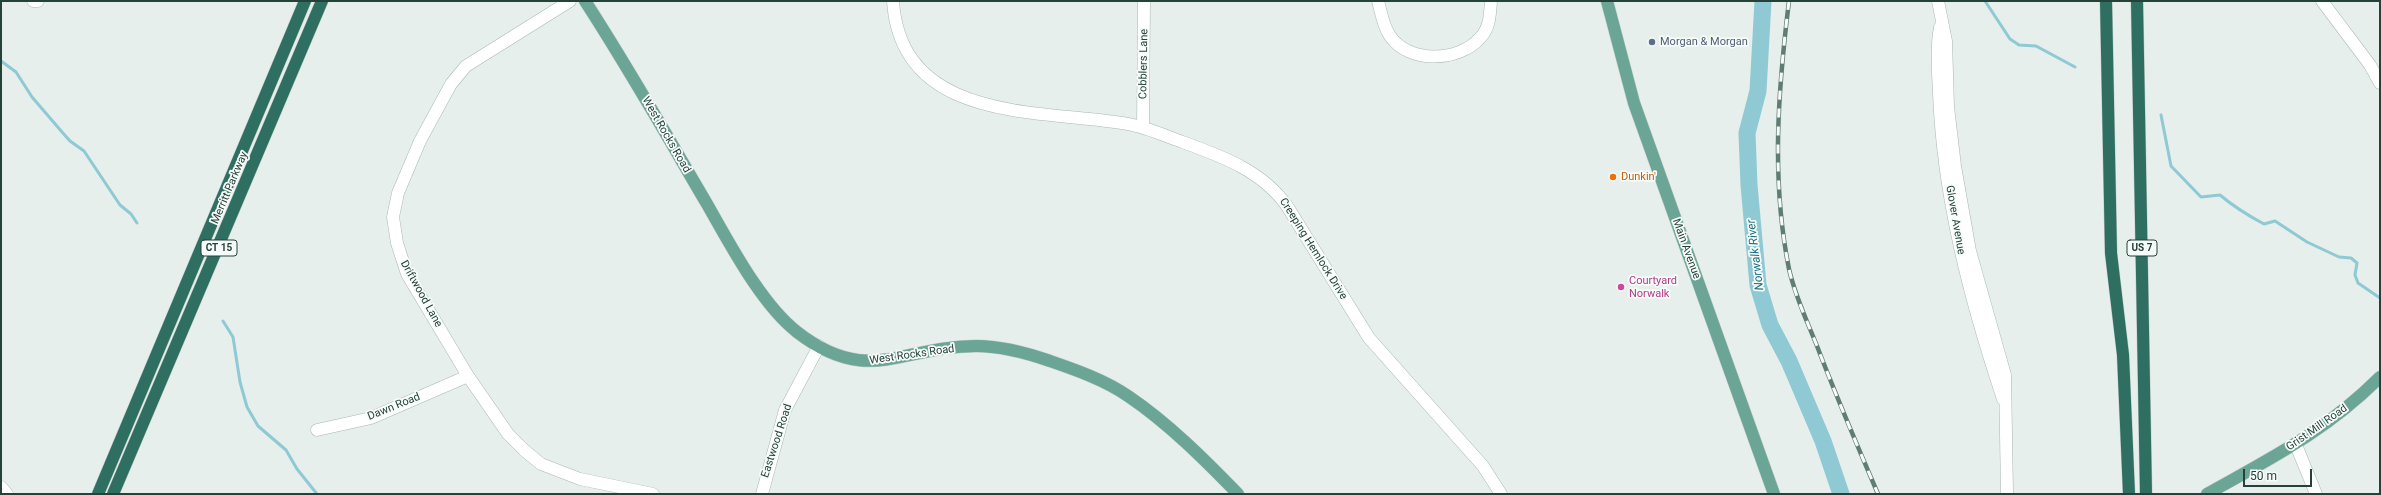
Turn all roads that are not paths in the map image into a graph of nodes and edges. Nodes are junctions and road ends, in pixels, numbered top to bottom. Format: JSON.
{"nodes":[{"id":1,"x":33,"y":1,"type":"edge"},
{"id":2,"x":38,"y":1,"type":"edge"},
{"id":3,"x":305,"y":1,"type":"edge"},
{"id":4,"x":322,"y":1,"type":"edge"},
{"id":5,"x":570,"y":1,"type":"edge"},
{"id":6,"x":585,"y":1,"type":"edge"},
{"id":7,"x":893,"y":1,"type":"edge"},
{"id":8,"x":1144,"y":1,"type":"edge"},
{"id":9,"x":1378,"y":1,"type":"edge"},
{"id":10,"x":1491,"y":1,"type":"edge"},
{"id":11,"x":1607,"y":1,"type":"edge"},
{"id":12,"x":1938,"y":1,"type":"edge"},
{"id":13,"x":2106,"y":1,"type":"edge"},
{"id":14,"x":2137,"y":1,"type":"edge"},
{"id":15,"x":2322,"y":1,"type":"edge"},
{"id":16,"x":2380,"y":83,"type":"edge"},
{"id":17,"x":1143,"y":127,"type":"junction"},
{"id":18,"x":819,"y":346,"type":"junction"},
{"id":19,"x":468,"y":376,"type":"junction"},
{"id":20,"x":2380,"y":377,"type":"edge"},
{"id":21,"x":317,"y":430,"type":"dead end"},
{"id":22,"x":2296,"y":445,"type":"junction"},
{"id":23,"x":1,"y":487,"type":"edge"},
{"id":24,"x":7,"y":494,"type":"edge"},
{"id":25,"x":98,"y":494,"type":"edge"},
{"id":26,"x":114,"y":494,"type":"edge"},
{"id":27,"x":653,"y":494,"type":"edge"},
{"id":28,"x":762,"y":494,"type":"edge"},
{"id":29,"x":1238,"y":494,"type":"edge"},
{"id":30,"x":1501,"y":494,"type":"edge"},
{"id":31,"x":1774,"y":494,"type":"edge"},
{"id":32,"x":2007,"y":494,"type":"edge"},
{"id":33,"x":2129,"y":494,"type":"edge"},
{"id":34,"x":2146,"y":494,"type":"edge"},
{"id":35,"x":2207,"y":494,"type":"edge"},
{"id":36,"x":2316,"y":494,"type":"edge"}],
"edges":[{"from":1,"to":2,"type":"street"},
{"from":3,"to":25,"type":"highway","name":"Merritt Parkway","number":"CT 15"},
{"from":4,"to":26,"type":"highway","name":"Merritt Parkway","number":"CT 15"},
{"from":5,"to":19,"type":"street","name":"Driftwood Lane"},
{"from":6,"to":18,"type":"main road","name":"West Rocks Road"},
{"from":7,"to":17,"type":"street","name":"Creeping Hemlock Drive"},
{"from":8,"to":17,"type":"street","name":"Cobblers Lane"},
{"from":9,"to":10,"type":"street"},
{"from":11,"to":31,"type":"main road","name":"Main Avenue"},
{"from":12,"to":32,"type":"street","name":"Glover Avenue"},
{"from":13,"to":33,"type":"highway","number":"US 7"},
{"from":14,"to":34,"type":"highway","number":"US 7"},
{"from":15,"to":16,"type":"street"},
{"from":17,"to":30,"type":"street","name":"Creeping Hemlock Drive"},
{"from":18,"to":28,"type":"street","name":"Eastwood Road"},
{"from":18,"to":29,"type":"main road","name":"West Rocks Road"},
{"from":19,"to":21,"type":"street","name":"Dawn Road"},
{"from":19,"to":27,"type":"street","name":"Driftwood Lane"},
{"from":20,"to":22,"type":"main road","name":"Grist Mill Road"},
{"from":22,"to":35,"type":"main road","name":"Grist Mill Road"},
{"from":22,"to":36,"type":"street"},
{"from":23,"to":24,"type":"street"}]}
